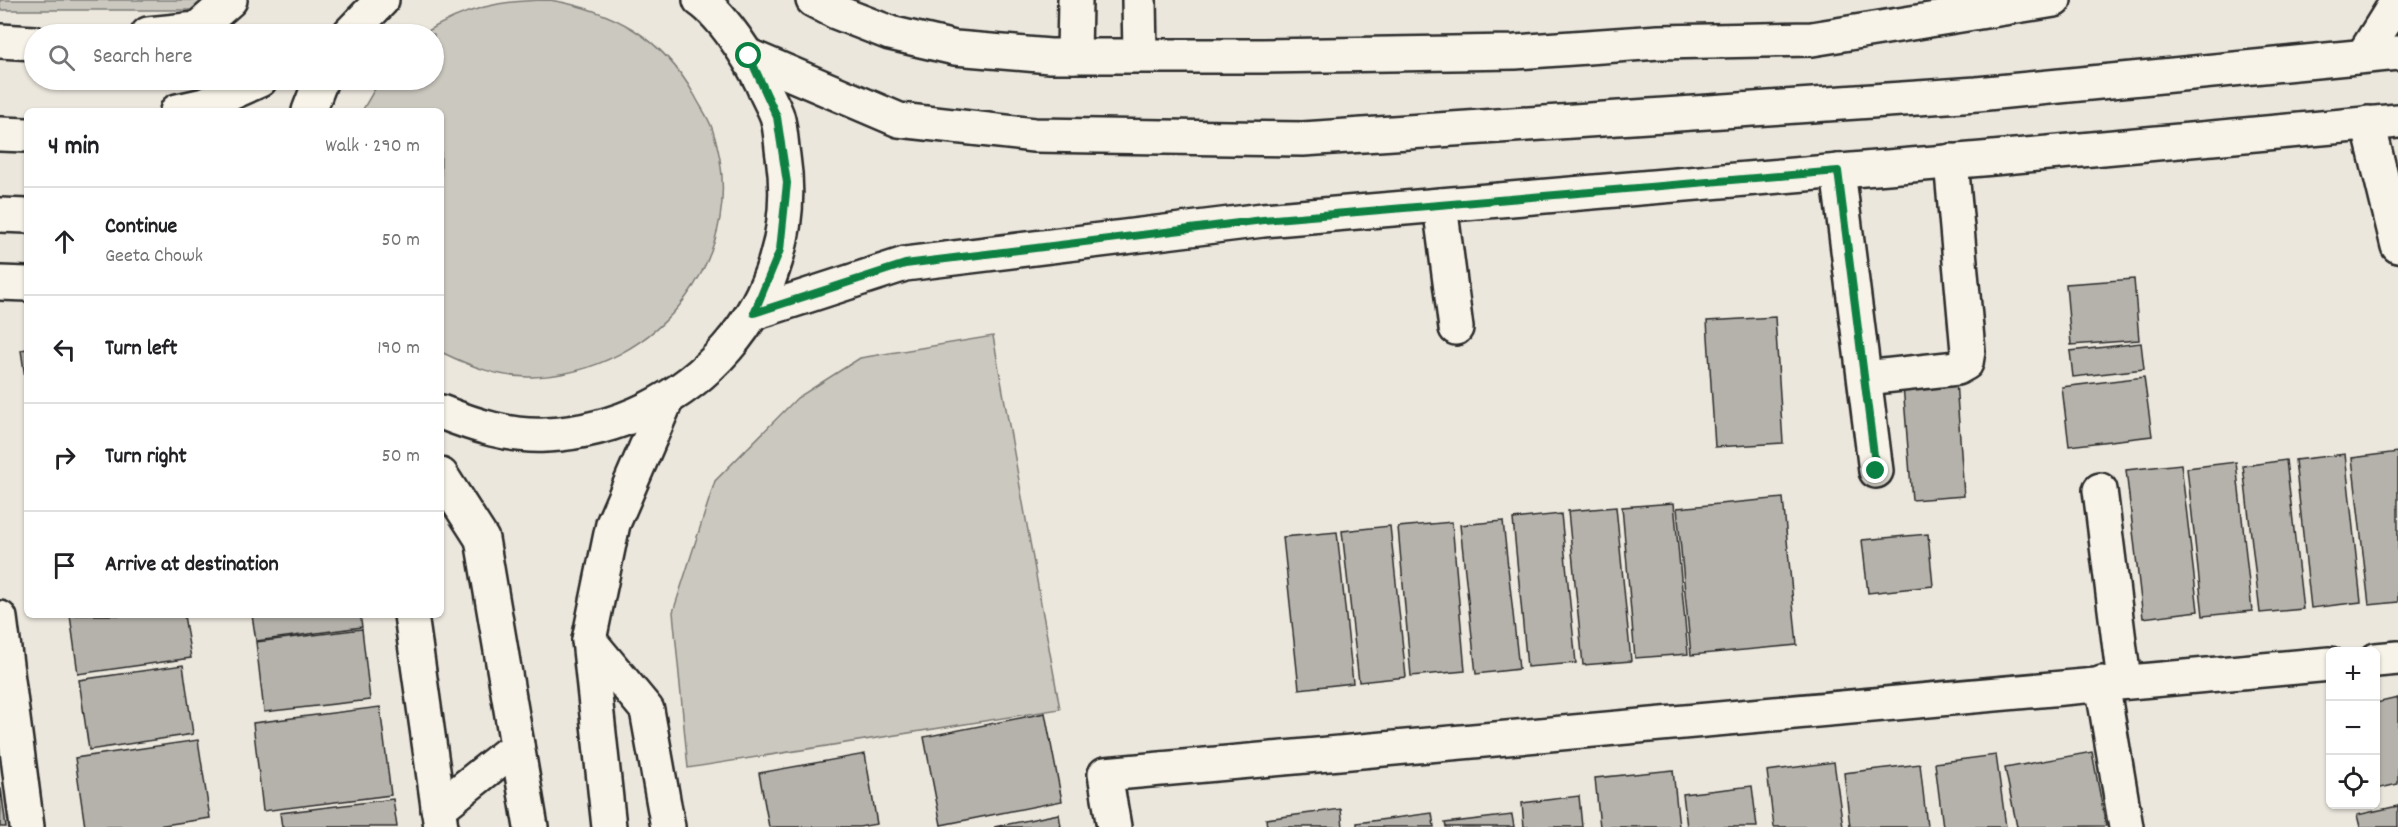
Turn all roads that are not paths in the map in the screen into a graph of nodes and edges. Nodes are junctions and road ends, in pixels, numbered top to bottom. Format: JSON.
{"nodes":[{"id":1,"x":230,"y":0,"type":"edge"},
{"id":2,"x":382,"y":0,"type":"edge"},
{"id":3,"x":700,"y":0,"type":"edge"},
{"id":4,"x":813,"y":0,"type":"edge"},
{"id":5,"x":1076,"y":0,"type":"edge"},
{"id":6,"x":1139,"y":0,"type":"edge"},
{"id":7,"x":2054,"y":0,"type":"edge"},
{"id":8,"x":2398,"y":0,"type":"edge"},
{"id":9,"x":203,"y":24,"type":"edge"},
{"id":10,"x":359,"y":24,"type":"edge"},
{"id":11,"x":0,"y":41,"type":"edge"},
{"id":12,"x":24,"y":42,"type":"edge"},
{"id":13,"x":2398,"y":53,"type":"edge"},
{"id":14,"x":1140,"y":55,"type":"junction"},
{"id":15,"x":749,"y":56,"type":"junction"},
{"id":16,"x":1074,"y":56,"type":"junction"},
{"id":17,"x":2363,"y":57,"type":"junction"},
{"id":18,"x":238,"y":90,"type":"edge"},
{"id":19,"x":317,"y":90,"type":"edge"},
{"id":20,"x":190,"y":108,"type":"edge"},
{"id":21,"x":310,"y":108,"type":"edge"},
{"id":22,"x":2383,"y":122,"type":"edge"},
{"id":23,"x":0,"y":134,"type":"edge"},
{"id":24,"x":24,"y":135,"type":"edge"},
{"id":25,"x":1951,"y":161,"type":"junction"},
{"id":26,"x":1838,"y":171,"type":"junction"},
{"id":27,"x":1440,"y":205,"type":"junction"},
{"id":28,"x":0,"y":214,"type":"edge"},
{"id":29,"x":24,"y":216,"type":"edge"},
{"id":30,"x":2398,"y":246,"type":"edge"},
{"id":31,"x":0,"y":283,"type":"edge"},
{"id":32,"x":24,"y":284,"type":"edge"},
{"id":33,"x":754,"y":313,"type":"junction"},
{"id":34,"x":1456,"y":328,"type":"dead end"},
{"id":35,"x":1865,"y":378,"type":"junction"},
{"id":36,"x":666,"y":401,"type":"junction"},
{"id":37,"x":444,"y":413,"type":"edge"},
{"id":38,"x":1876,"y":471,"type":"dead end"},
{"id":39,"x":444,"y":480,"type":"edge"},
{"id":40,"x":2100,"y":490,"type":"dead end"},
{"id":41,"x":0,"y":618,"type":"edge"},
{"id":42,"x":411,"y":618,"type":"edge"},
{"id":43,"x":589,"y":640,"type":"junction"},
{"id":44,"x":2398,"y":658,"type":"edge"},
{"id":45,"x":2380,"y":660,"type":"edge"},
{"id":46,"x":2326,"y":664,"type":"edge"},
{"id":47,"x":2113,"y":682,"type":"junction"},
{"id":48,"x":517,"y":746,"type":"junction"},
{"id":49,"x":439,"y":818,"type":"edge"},
{"id":50,"x":27,"y":827,"type":"edge"},
{"id":51,"x":531,"y":827,"type":"edge"},
{"id":52,"x":609,"y":827,"type":"edge"},
{"id":53,"x":668,"y":827,"type":"edge"},
{"id":54,"x":1114,"y":827,"type":"edge"},
{"id":55,"x":2126,"y":827,"type":"edge"}],
"edges":[{"from":1,"to":9,"type":"street"},
{"from":2,"to":10,"type":"street"},
{"from":3,"to":15,"type":"street"},
{"from":4,"to":16,"type":"street"},
{"from":5,"to":16,"type":"street"},
{"from":6,"to":14,"type":"street"},
{"from":7,"to":14,"type":"street"},
{"from":8,"to":17,"type":"street"},
{"from":11,"to":12,"type":"street"},
{"from":13,"to":17,"type":"street"},
{"from":14,"to":16,"type":"street"},
{"from":15,"to":17,"type":"street"},
{"from":15,"to":33,"type":"street"},
{"from":18,"to":20,"type":"street"},
{"from":19,"to":21,"type":"street"},
{"from":22,"to":25,"type":"street"},
{"from":22,"to":30,"type":"street"},
{"from":23,"to":24,"type":"street"},
{"from":25,"to":26,"type":"street"},
{"from":25,"to":35,"type":"street"},
{"from":26,"to":27,"type":"street"},
{"from":26,"to":35,"type":"street"},
{"from":27,"to":33,"type":"street"},
{"from":27,"to":34,"type":"street"},
{"from":28,"to":29,"type":"street"},
{"from":31,"to":32,"type":"street"},
{"from":33,"to":36,"type":"street"},
{"from":35,"to":38,"type":"street"},
{"from":36,"to":37,"type":"street"},
{"from":36,"to":43,"type":"street"},
{"from":39,"to":48,"type":"street"},
{"from":40,"to":47,"type":"street"},
{"from":41,"to":50,"type":"street"},
{"from":42,"to":49,"type":"street"},
{"from":43,"to":52,"type":"street"},
{"from":43,"to":53,"type":"street"},
{"from":44,"to":45,"type":"street"},
{"from":46,"to":47,"type":"street"},
{"from":47,"to":54,"type":"street"},
{"from":47,"to":55,"type":"street"},
{"from":48,"to":49,"type":"street"},
{"from":48,"to":51,"type":"street"}]}
